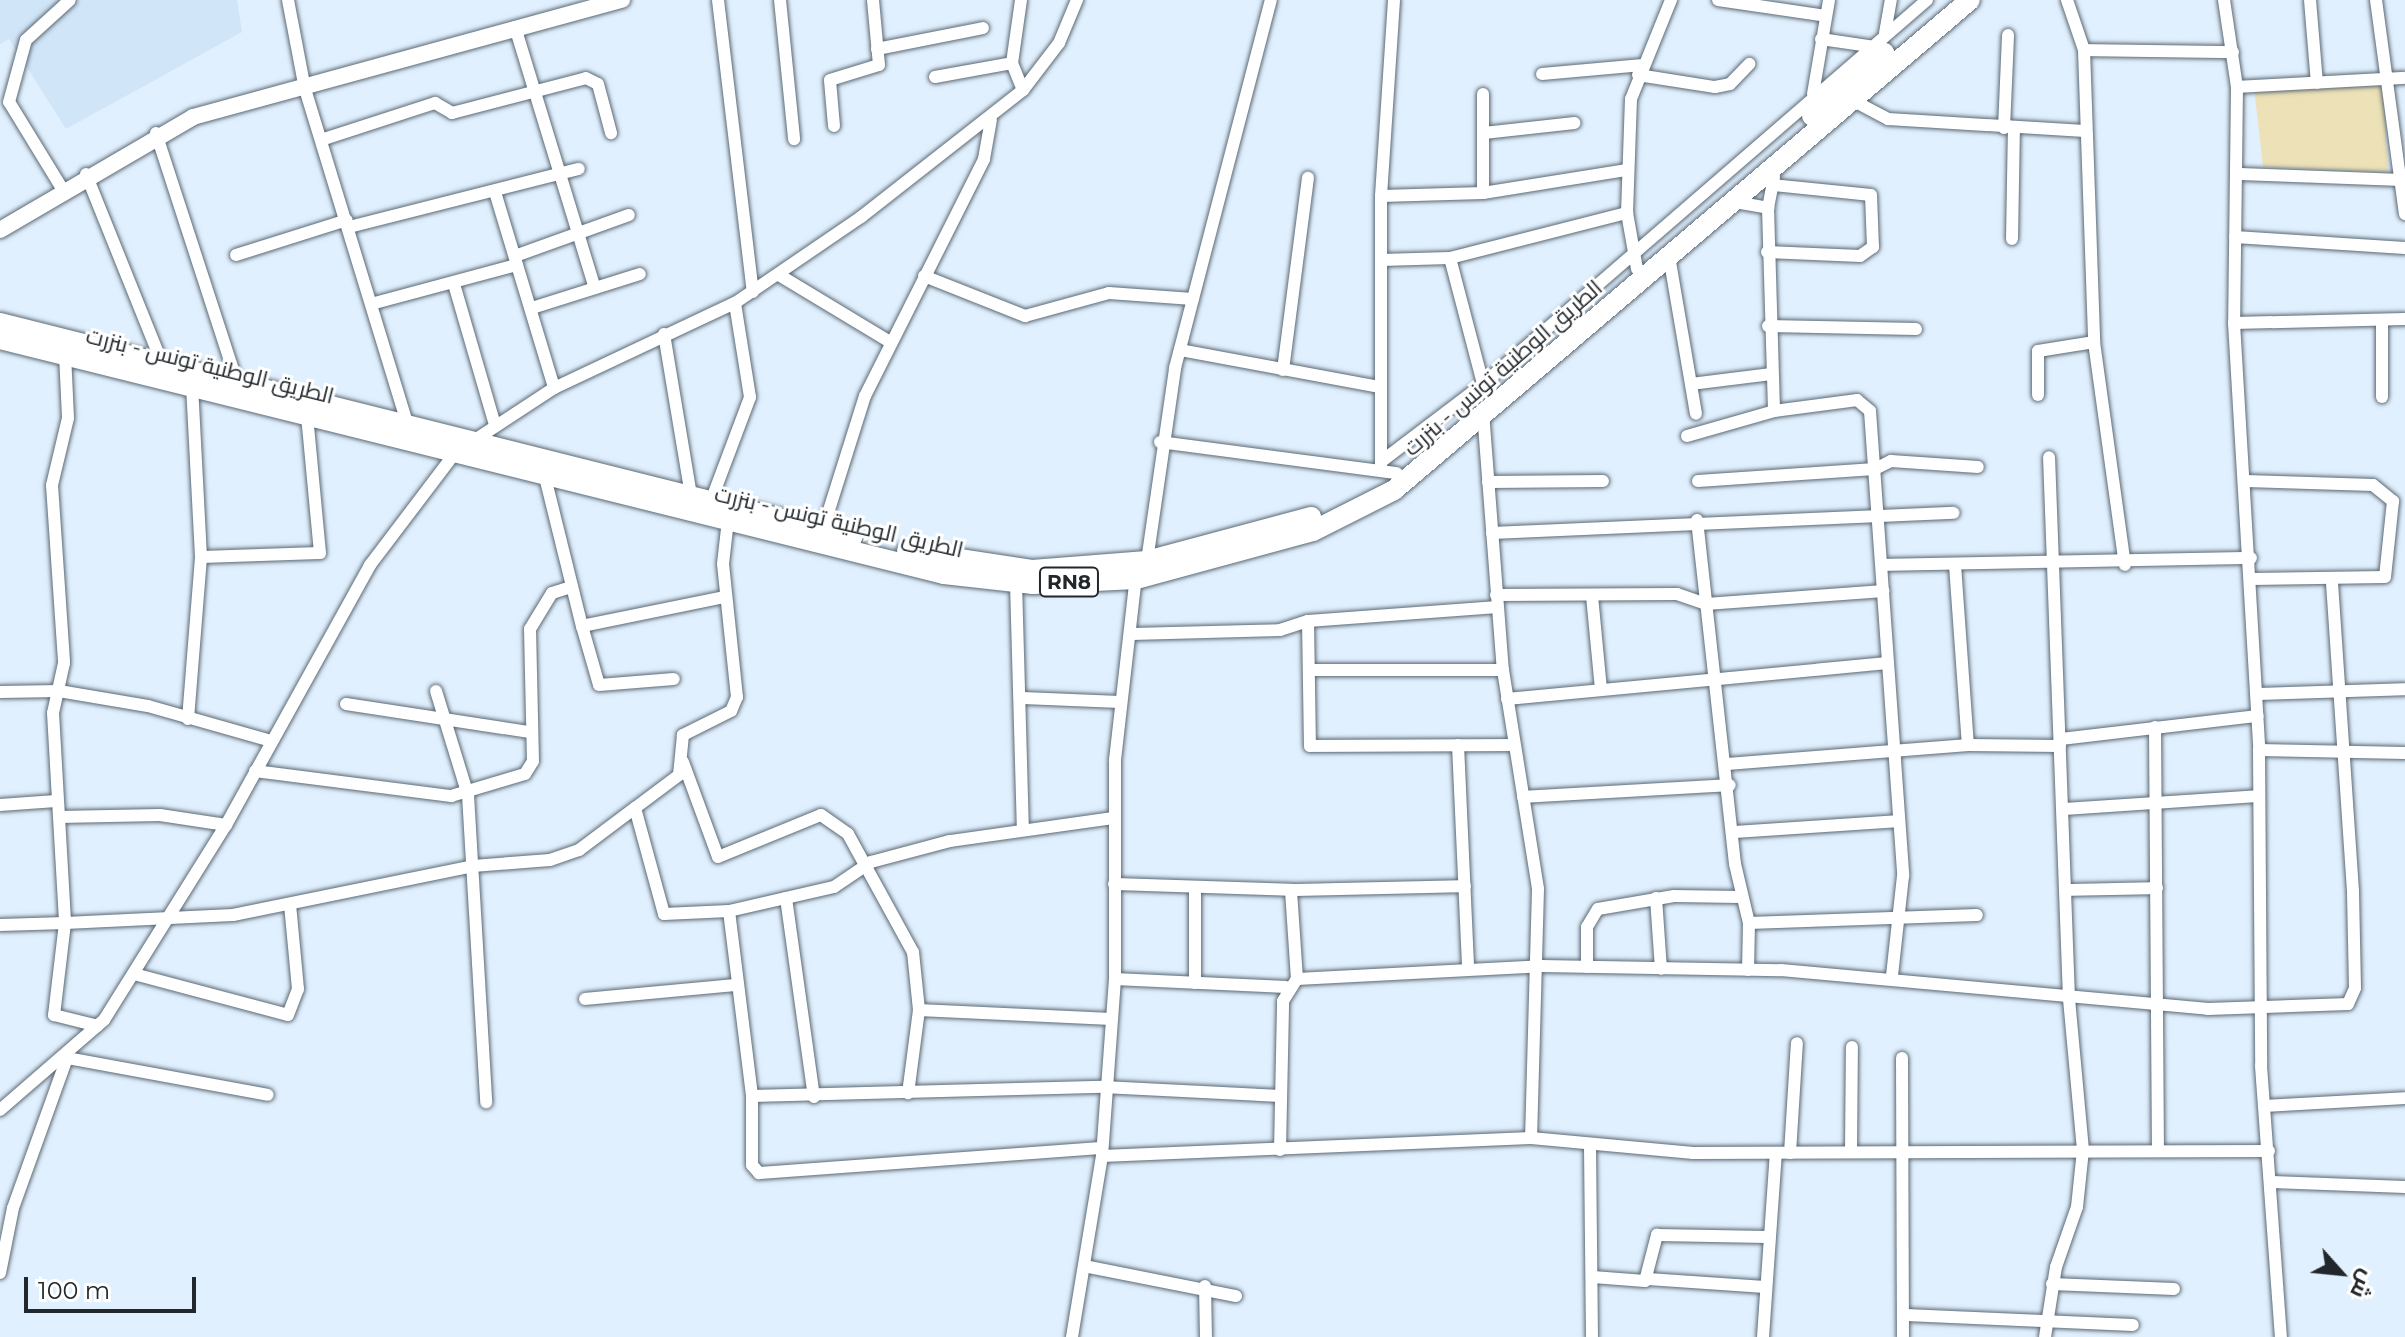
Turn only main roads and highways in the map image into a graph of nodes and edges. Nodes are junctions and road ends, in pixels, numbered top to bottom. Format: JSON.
{"nodes":[{"id":1,"x":1949,"y":0,"type":"edge"},
{"id":2,"x":1970,"y":0,"type":"edge"},
{"id":3,"x":1702,"y":221,"type":"junction"},
{"id":4,"x":0,"y":323,"type":"edge"},
{"id":5,"x":0,"y":339,"type":"edge"},
{"id":6,"x":1483,"y":403,"type":"junction"},
{"id":7,"x":1139,"y":567,"type":"junction"}],
"edges":[{"from":1,"to":3,"type":"main road","name":"الطريق الوطنية تونس - بنزرت","number":"RN8"},
{"from":2,"to":3,"type":"main road","name":"الطريق الوطنية تونس - بنزرت","number":"RN8"},
{"from":3,"to":6,"type":"main road","name":"الطريق الوطنية تونس - بنزرت","number":"RN8"},
{"from":3,"to":6,"type":"main road","name":"الطريق الوطنية تونس - بنزرت","number":"RN8"},
{"from":4,"to":7,"type":"main road","name":"الطريق الوطنية تونس - بنزرت","number":"RN8"},
{"from":5,"to":7,"type":"main road","name":"الطريق الوطنية تونس - بنزرت","number":"RN8"},
{"from":6,"to":7,"type":"main road","name":"الطريق الوطنية تونس - بنزرت","number":"RN8"},
{"from":6,"to":7,"type":"main road","name":"الطريق الوطنية تونس - بنزرت","number":"RN8"}]}
